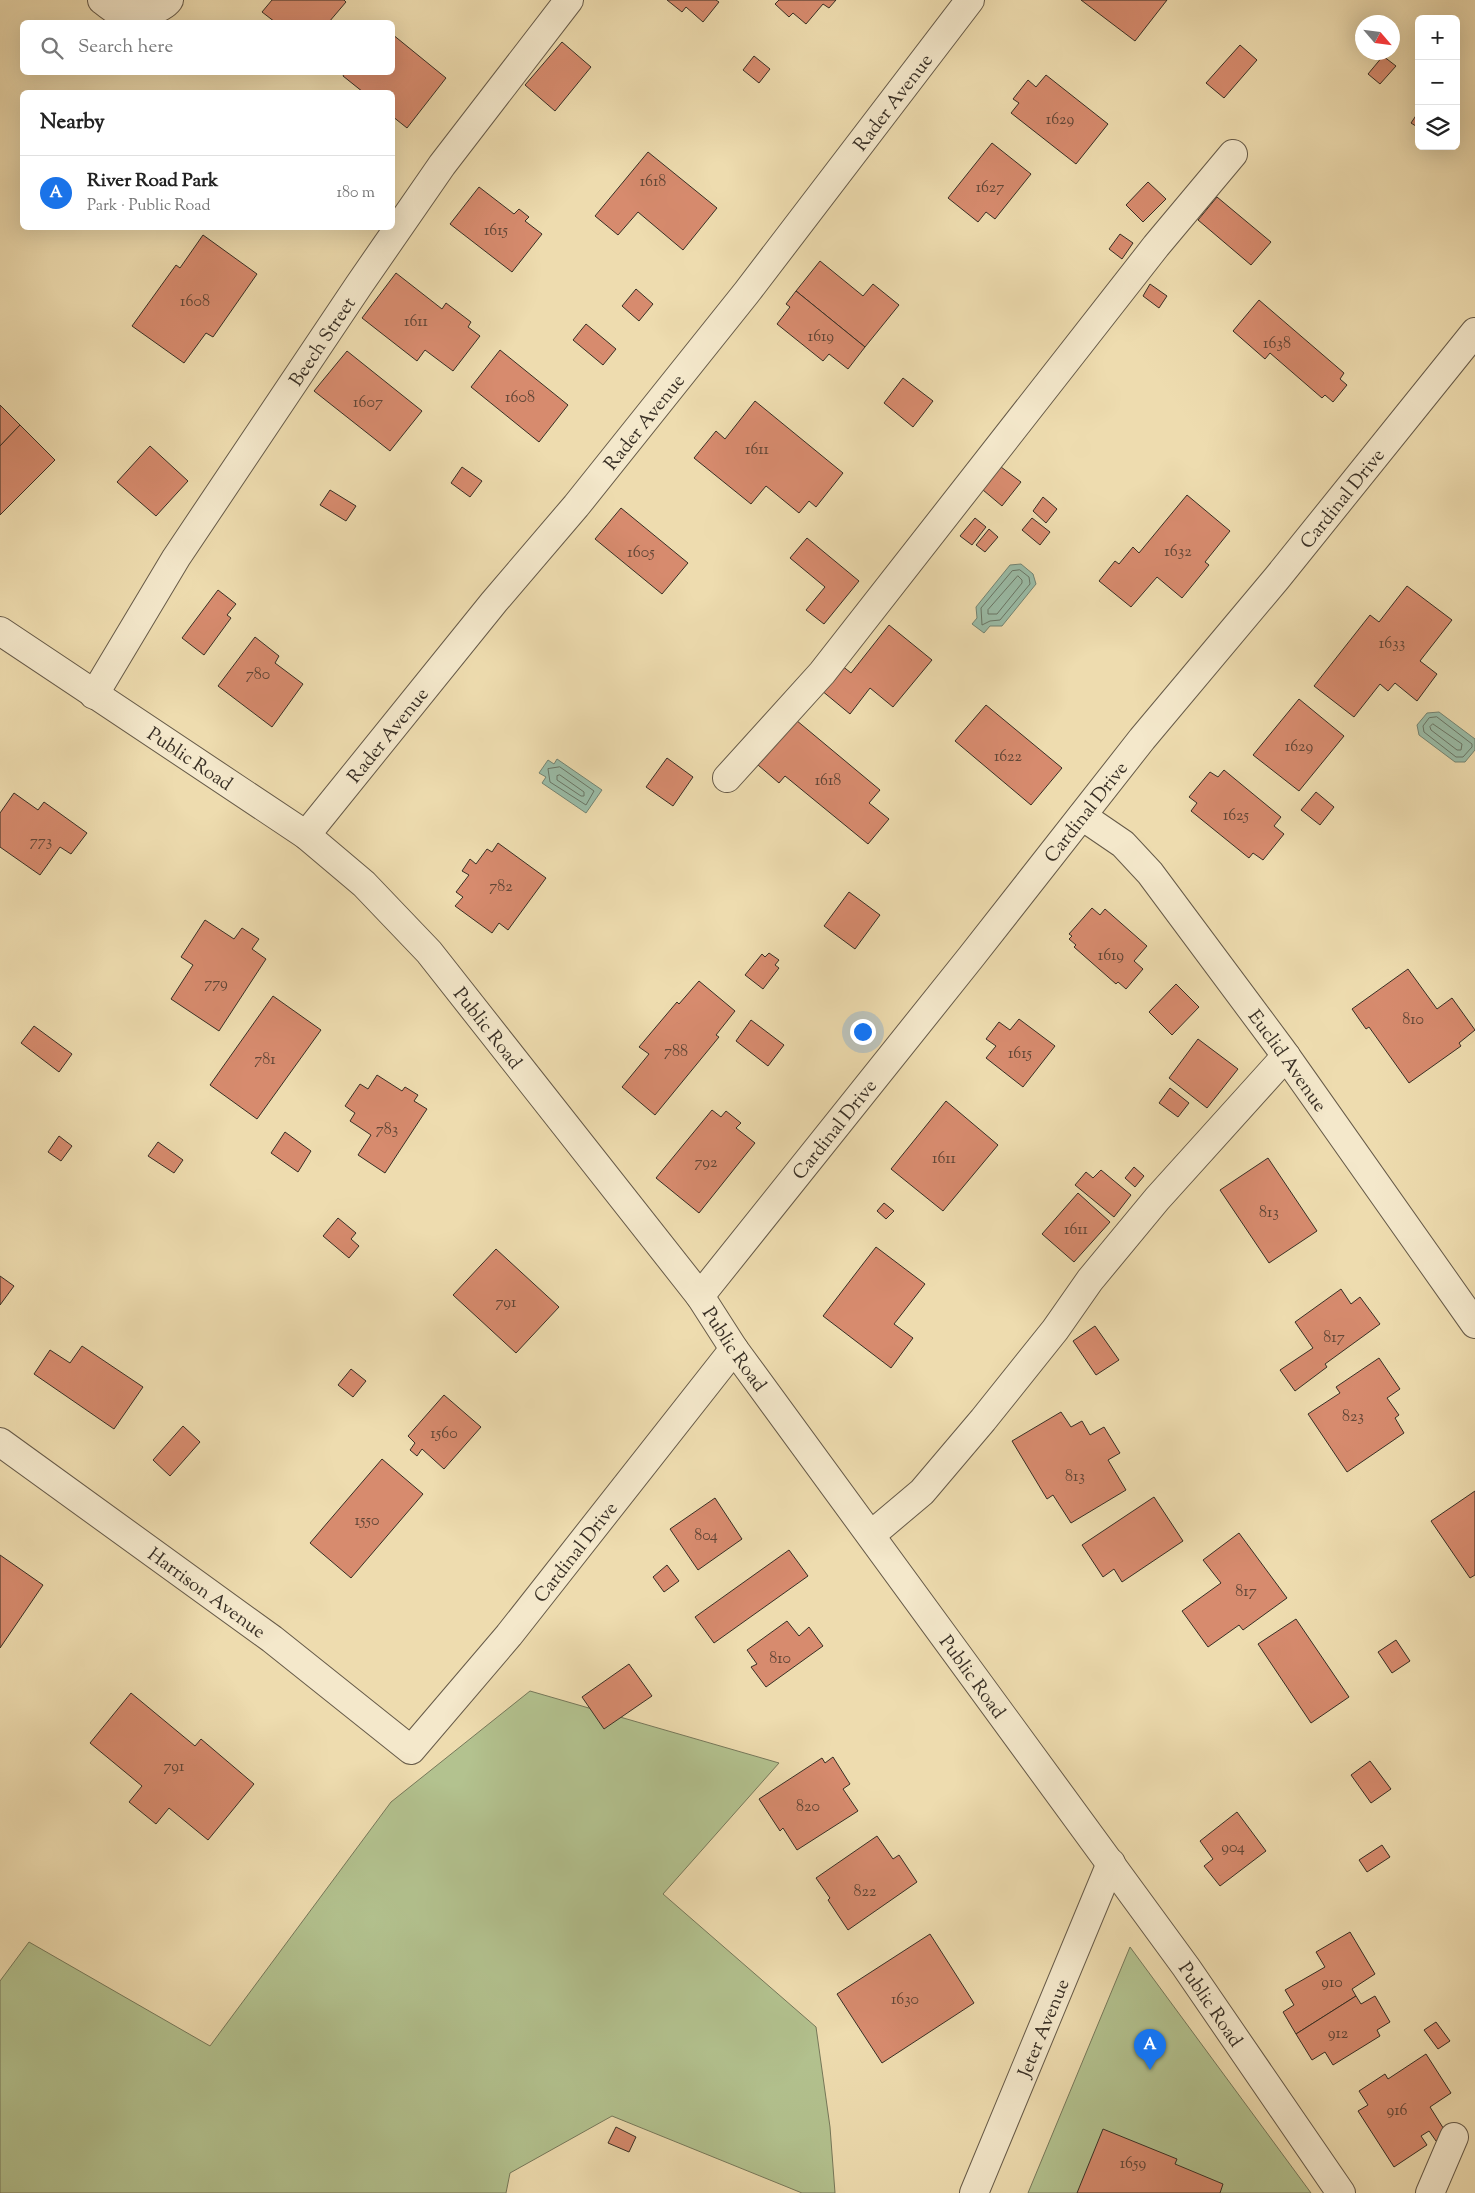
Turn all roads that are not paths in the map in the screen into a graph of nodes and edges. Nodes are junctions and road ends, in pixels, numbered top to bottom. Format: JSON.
{"nodes":[{"id":1,"x":102,"y":0,"type":"edge"},
{"id":2,"x":569,"y":0,"type":"edge"},
{"id":3,"x":970,"y":0,"type":"edge"},
{"id":4,"x":167,"y":2,"type":"edge"},
{"id":5,"x":1233,"y":154,"type":"dead end"},
{"id":6,"x":1475,"y":332,"type":"edge"},
{"id":7,"x":0,"y":631,"type":"edge"},
{"id":8,"x":94,"y":695,"type":"junction"},
{"id":9,"x":727,"y":778,"type":"dead end"},
{"id":10,"x":1082,"y":816,"type":"junction"},
{"id":11,"x":306,"y":835,"type":"junction"},
{"id":12,"x":1286,"y":1056,"type":"junction"},
{"id":13,"x":700,"y":1296,"type":"junction"},
{"id":14,"x":1475,"y":1324,"type":"edge"},
{"id":15,"x":734,"y":1349,"type":"junction"},
{"id":16,"x":0,"y":1442,"type":"edge"},
{"id":17,"x":871,"y":1535,"type":"junction"},
{"id":18,"x":410,"y":1750,"type":"joint"},
{"id":19,"x":1111,"y":1863,"type":"junction"},
{"id":20,"x":1454,"y":2137,"type":"dead end"},
{"id":21,"x":974,"y":2193,"type":"edge"},
{"id":22,"x":1342,"y":2193,"type":"edge"},
{"id":23,"x":1430,"y":2193,"type":"edge"}],
"edges":[{"from":1,"to":4,"type":"street"},
{"from":2,"to":8,"type":"street","name":"Beech Street"},
{"from":3,"to":11,"type":"street","name":"Rader Avenue"},
{"from":5,"to":9,"type":"street"},
{"from":6,"to":10,"type":"street","name":"Cardinal Drive"},
{"from":7,"to":8,"type":"street","name":"Public Road"},
{"from":8,"to":11,"type":"street","name":"Public Road"},
{"from":10,"to":12,"type":"street","name":"Euclid Avenue"},
{"from":10,"to":13,"type":"street","name":"Cardinal Drive"},
{"from":11,"to":13,"type":"street","name":"Public Road"},
{"from":12,"to":14,"type":"street","name":"Euclid Avenue"},
{"from":12,"to":17,"type":"street"},
{"from":13,"to":15,"type":"street","name":"Public Road"},
{"from":15,"to":17,"type":"street","name":"Public Road"},
{"from":15,"to":18,"type":"street","name":"Cardinal Drive"},
{"from":16,"to":18,"type":"street","name":"Harrison Avenue"},
{"from":17,"to":19,"type":"street","name":"Public Road"},
{"from":19,"to":21,"type":"street","name":"Jeter Avenue"},
{"from":19,"to":22,"type":"street","name":"Public Road"},
{"from":20,"to":23,"type":"street"}]}
